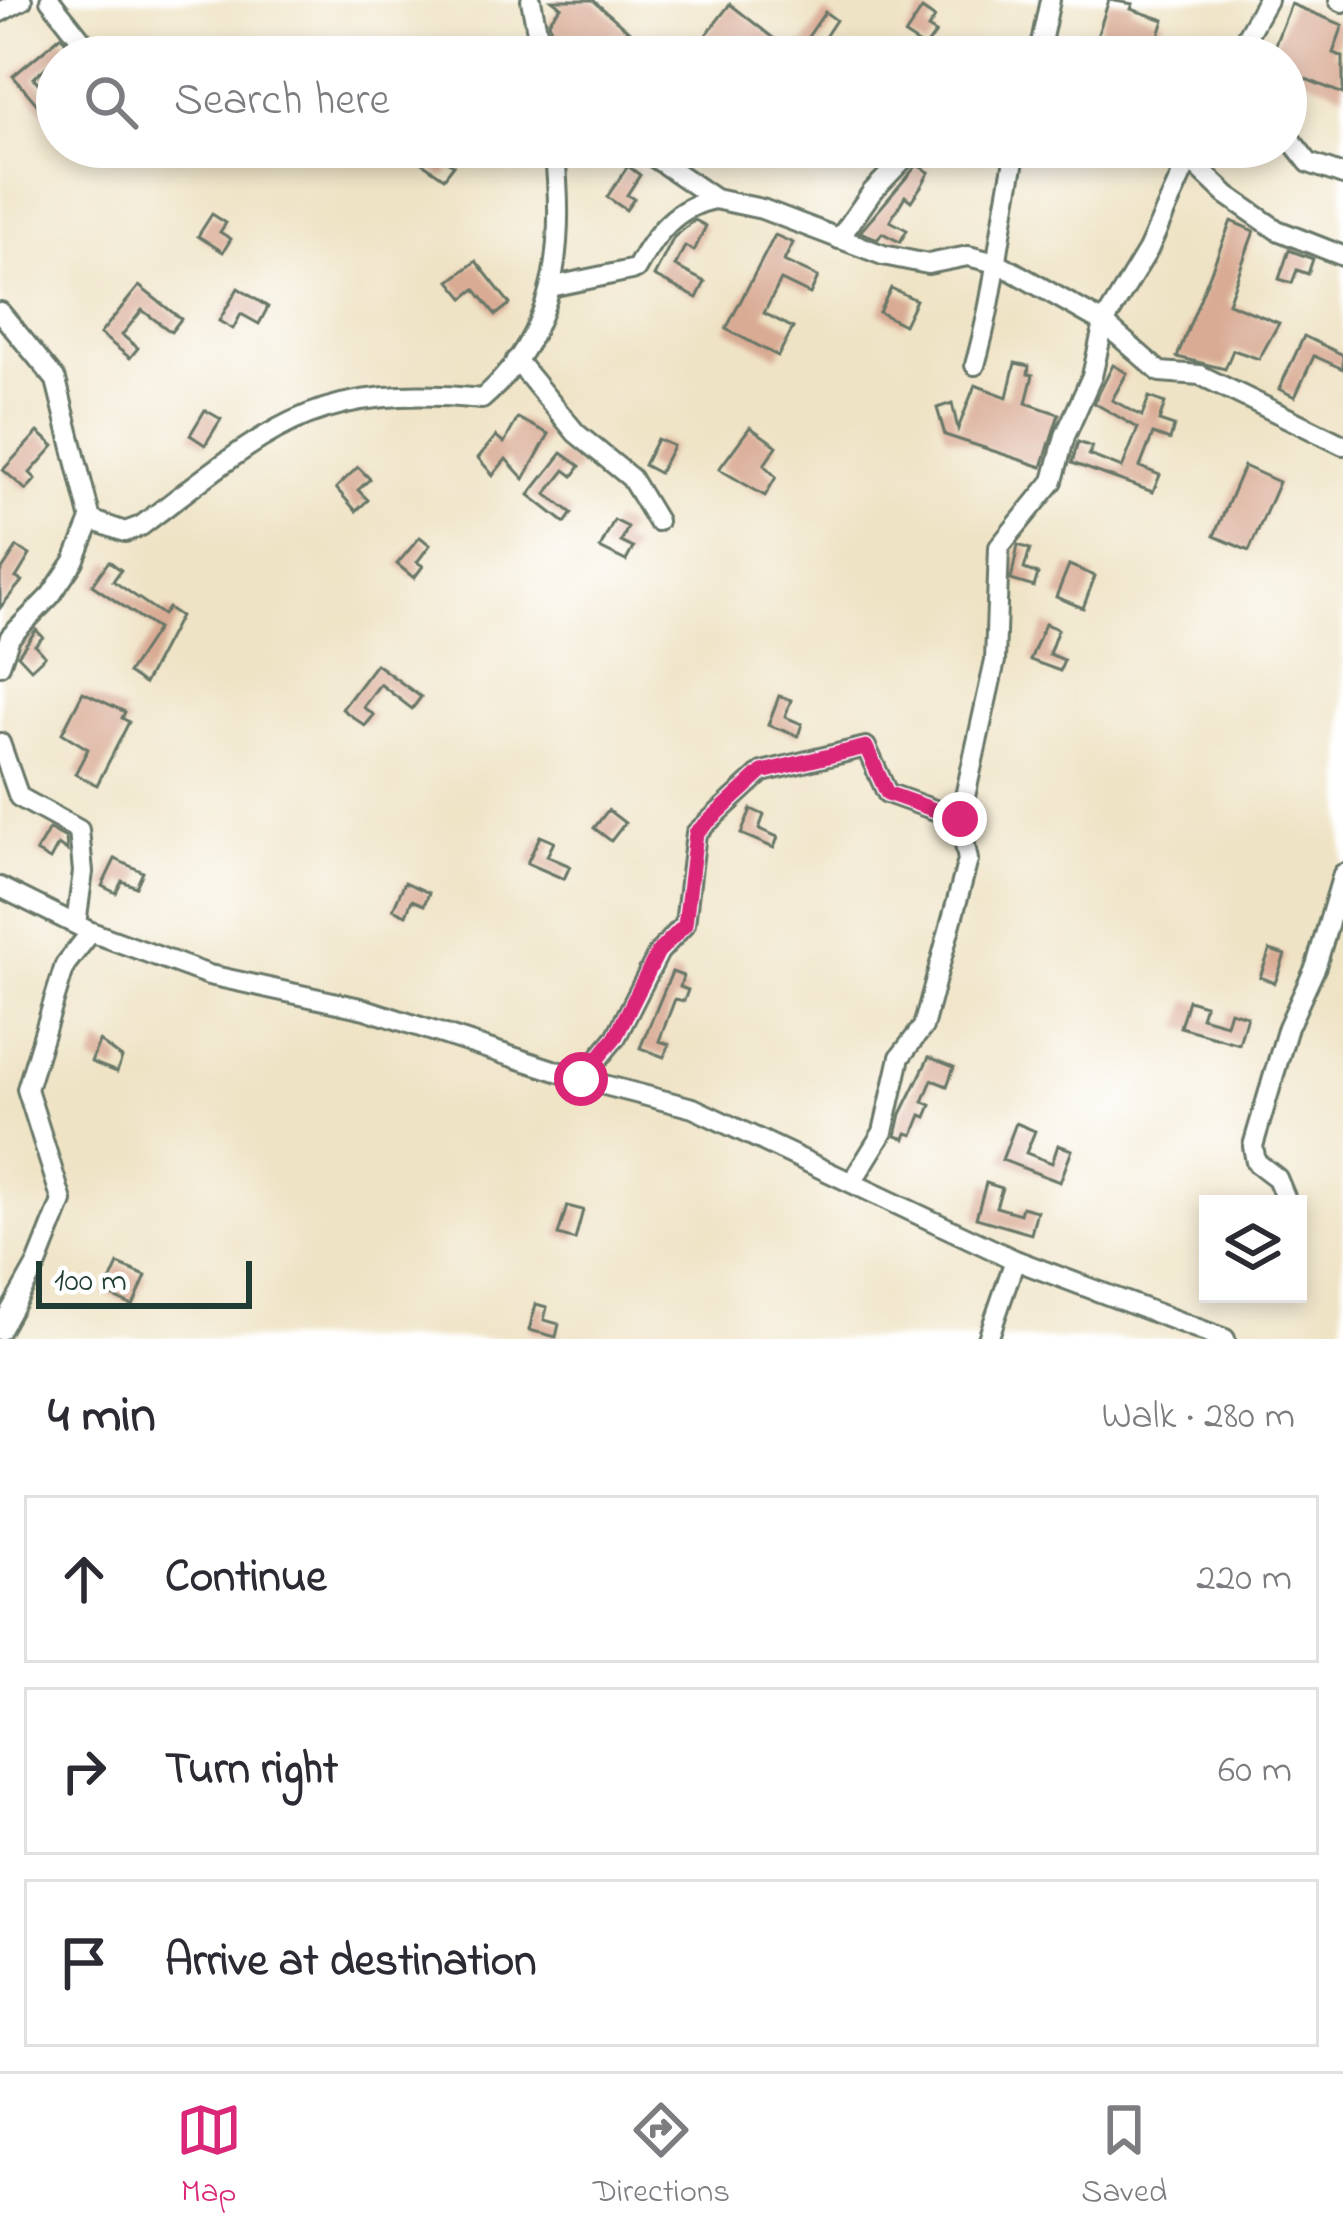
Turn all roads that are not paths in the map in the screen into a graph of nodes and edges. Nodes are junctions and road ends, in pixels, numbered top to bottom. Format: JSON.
{"nodes":[{"id":1,"x":22,"y":0,"type":"edge"},
{"id":2,"x":50,"y":0,"type":"edge"},
{"id":3,"x":531,"y":0,"type":"edge"},
{"id":4,"x":1050,"y":0,"type":"edge"},
{"id":5,"x":1267,"y":0,"type":"edge"},
{"id":6,"x":0,"y":12,"type":"edge"},
{"id":7,"x":78,"y":36,"type":"edge"},
{"id":8,"x":538,"y":36,"type":"edge"},
{"id":9,"x":1042,"y":36,"type":"edge"},
{"id":10,"x":1247,"y":36,"type":"edge"},
{"id":11,"x":1307,"y":161,"type":"edge"},
{"id":12,"x":556,"y":168,"type":"edge"},
{"id":13,"x":670,"y":168,"type":"edge"},
{"id":14,"x":895,"y":168,"type":"edge"},
{"id":15,"x":1013,"y":168,"type":"edge"},
{"id":16,"x":1185,"y":168,"type":"edge"},
{"id":17,"x":1204,"y":168,"type":"edge"},
{"id":18,"x":1343,"y":175,"type":"edge"},
{"id":19,"x":715,"y":199,"type":"junction"},
{"id":20,"x":839,"y":239,"type":"junction"},
{"id":21,"x":1343,"y":256,"type":"edge"},
{"id":22,"x":1000,"y":263,"type":"junction"},
{"id":23,"x":555,"y":286,"type":"junction"},
{"id":24,"x":0,"y":312,"type":"edge"},
{"id":25,"x":1104,"y":323,"type":"junction"},
{"id":26,"x":516,"y":360,"type":"junction"},
{"id":27,"x":975,"y":365,"type":"dead end"},
{"id":28,"x":1343,"y":445,"type":"edge"},
{"id":29,"x":91,"y":520,"type":"junction"},
{"id":30,"x":657,"y":520,"type":"dead end"},
{"id":31,"x":0,"y":665,"type":"edge"},
{"id":32,"x":0,"y":743,"type":"edge"},
{"id":33,"x":960,"y":819,"type":"junction"},
{"id":34,"x":1343,"y":874,"type":"edge"},
{"id":35,"x":0,"y":886,"type":"edge"},
{"id":36,"x":83,"y":928,"type":"junction"},
{"id":37,"x":581,"y":1079,"type":"junction"},
{"id":38,"x":852,"y":1182,"type":"junction"},
{"id":39,"x":1284,"y":1195,"type":"edge"},
{"id":40,"x":1015,"y":1260,"type":"junction"},
{"id":41,"x":0,"y":1330,"type":"edge"},
{"id":42,"x":988,"y":1339,"type":"edge"},
{"id":43,"x":1225,"y":1339,"type":"edge"}],
"edges":[{"from":1,"to":6,"type":"street"},
{"from":2,"to":7,"type":"street"},
{"from":3,"to":8,"type":"street"},
{"from":4,"to":9,"type":"street"},
{"from":5,"to":10,"type":"street"},
{"from":11,"to":18,"type":"street"},
{"from":12,"to":23,"type":"street"},
{"from":13,"to":19,"type":"street"},
{"from":14,"to":20,"type":"street"},
{"from":15,"to":22,"type":"street"},
{"from":16,"to":25,"type":"street"},
{"from":17,"to":21,"type":"street"},
{"from":19,"to":20,"type":"street"},
{"from":19,"to":23,"type":"street"},
{"from":20,"to":22,"type":"street"},
{"from":22,"to":25,"type":"street"},
{"from":22,"to":27,"type":"street"},
{"from":23,"to":26,"type":"street"},
{"from":24,"to":29,"type":"street"},
{"from":25,"to":28,"type":"street"},
{"from":25,"to":33,"type":"street"},
{"from":26,"to":29,"type":"street"},
{"from":26,"to":30,"type":"street"},
{"from":29,"to":31,"type":"street"},
{"from":32,"to":36,"type":"street"},
{"from":33,"to":37,"type":"street"},
{"from":33,"to":38,"type":"street"},
{"from":34,"to":39,"type":"street"},
{"from":35,"to":36,"type":"street"},
{"from":36,"to":37,"type":"street"},
{"from":36,"to":41,"type":"street"},
{"from":37,"to":38,"type":"street"},
{"from":38,"to":40,"type":"street"},
{"from":40,"to":42,"type":"street"},
{"from":40,"to":43,"type":"street"}]}
